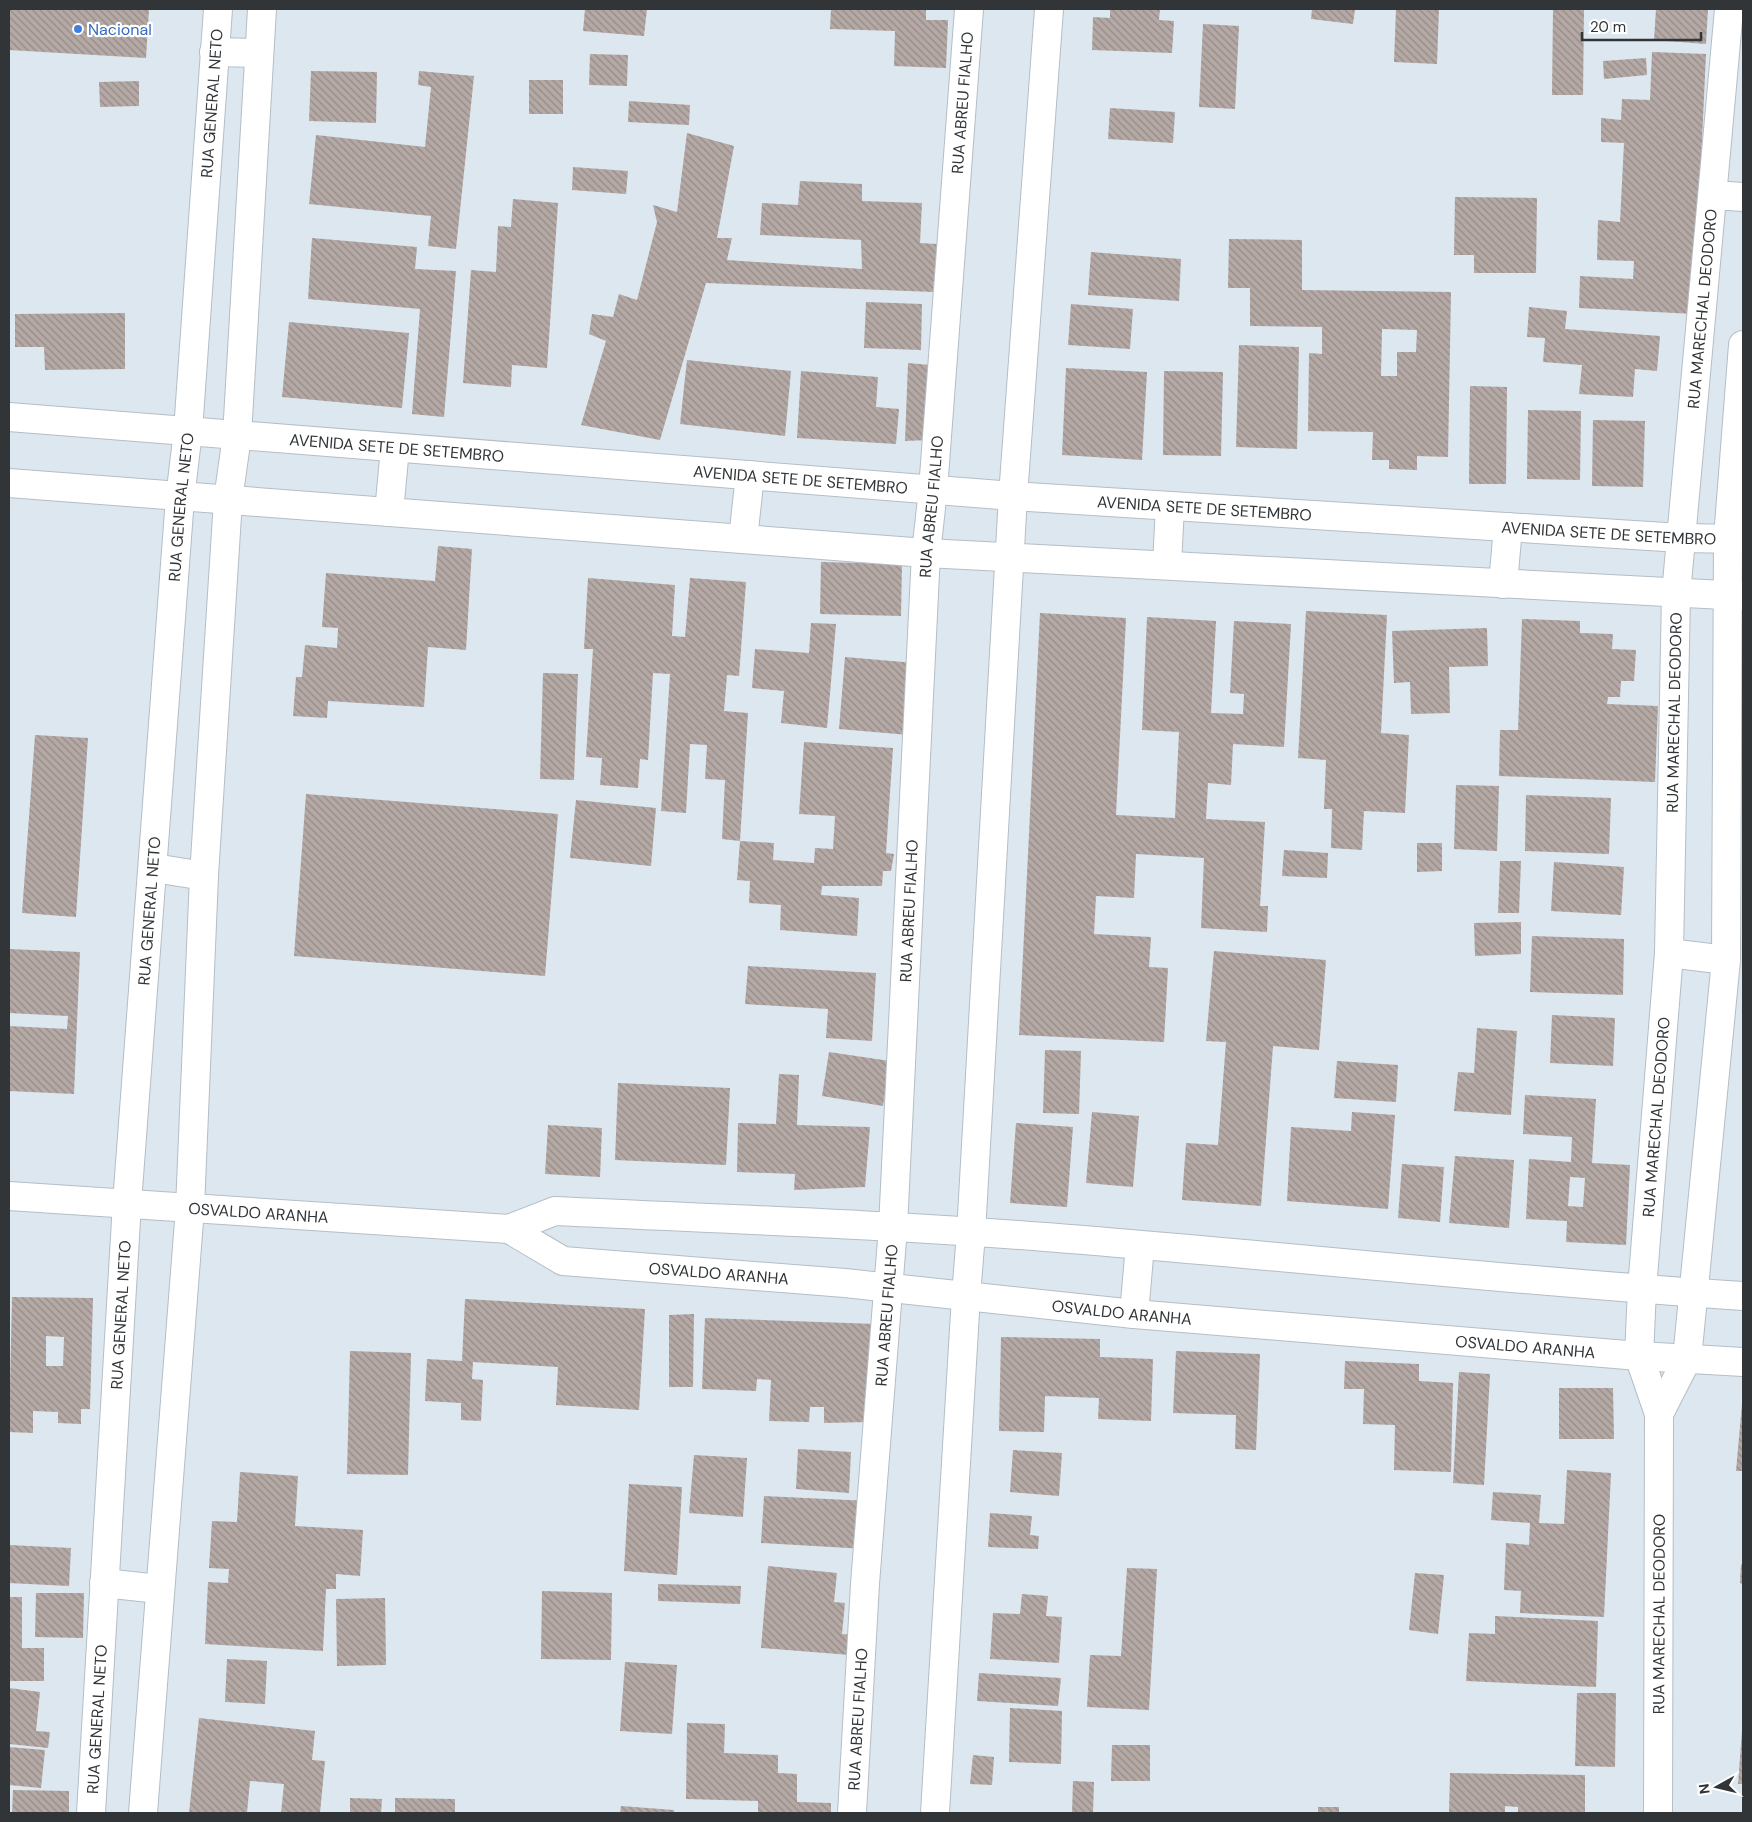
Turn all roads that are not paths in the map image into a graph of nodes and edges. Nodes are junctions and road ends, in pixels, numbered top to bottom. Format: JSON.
{"nodes":[{"id":1,"x":218,"y":9,"type":"edge"},
{"id":2,"x":262,"y":9,"type":"edge"},
{"id":3,"x":969,"y":9,"type":"edge"},
{"id":4,"x":1049,"y":9,"type":"edge"},
{"id":5,"x":1729,"y":9,"type":"edge"},
{"id":6,"x":214,"y":52,"type":"junction"},
{"id":7,"x":259,"y":53,"type":"junction"},
{"id":8,"x":1714,"y":195,"type":"junction"},
{"id":9,"x":1743,"y":197,"type":"edge"},
{"id":10,"x":1743,"y":345,"type":"edge"},
{"id":11,"x":9,"y":417,"type":"edge"},
{"id":12,"x":188,"y":431,"type":"junction"},
{"id":13,"x":237,"y":436,"type":"junction"},
{"id":14,"x":395,"y":448,"type":"junction"},
{"id":15,"x":750,"y":475,"type":"junction"},
{"id":16,"x":9,"y":483,"type":"edge"},
{"id":17,"x":933,"y":490,"type":"junction"},
{"id":18,"x":1013,"y":496,"type":"junction"},
{"id":19,"x":180,"y":498,"type":"junction"},
{"id":20,"x":228,"y":500,"type":"junction"},
{"id":21,"x":1170,"y":506,"type":"junction"},
{"id":22,"x":389,"y":512,"type":"junction"},
{"id":23,"x":1508,"y":527,"type":"junction"},
{"id":24,"x":1681,"y":538,"type":"junction"},
{"id":25,"x":1736,"y":538,"type":"edge"},
{"id":26,"x":743,"y":539,"type":"junction"},
{"id":27,"x":926,"y":553,"type":"junction"},
{"id":28,"x":1010,"y":556,"type":"junction"},
{"id":29,"x":1167,"y":565,"type":"junction"},
{"id":30,"x":1503,"y":584,"type":"junction"},
{"id":31,"x":1676,"y":594,"type":"junction"},
{"id":32,"x":1736,"y":596,"type":"edge"},
{"id":33,"x":154,"y":868,"type":"junction"},
{"id":34,"x":204,"y":876,"type":"junction"},
{"id":35,"x":1670,"y":953,"type":"junction"},
{"id":36,"x":1726,"y":960,"type":"junction"},
{"id":37,"x":9,"y":1196,"type":"edge"},
{"id":38,"x":127,"y":1203,"type":"junction"},
{"id":39,"x":190,"y":1208,"type":"junction"},
{"id":40,"x":900,"y":1228,"type":"junction"},
{"id":41,"x":509,"y":1229,"type":"junction"},
{"id":42,"x":964,"y":1232,"type":"junction"},
{"id":43,"x":1140,"y":1245,"type":"junction"},
{"id":44,"x":894,"y":1288,"type":"junction"},
{"id":45,"x":1642,"y":1289,"type":"junction"},
{"id":46,"x":1692,"y":1292,"type":"junction"},
{"id":47,"x":958,"y":1295,"type":"junction"},
{"id":48,"x":1743,"y":1296,"type":"edge"},
{"id":49,"x":1134,"y":1314,"type":"junction"},
{"id":50,"x":1639,"y":1356,"type":"junction"},
{"id":51,"x":1687,"y":1360,"type":"junction"},
{"id":52,"x":1743,"y":1362,"type":"edge"},
{"id":53,"x":1659,"y":1414,"type":"junction"},
{"id":54,"x":104,"y":1583,"type":"junction"},
{"id":55,"x":159,"y":1588,"type":"junction"},
{"id":56,"x":91,"y":1813,"type":"edge"},
{"id":57,"x":143,"y":1813,"type":"edge"},
{"id":58,"x":852,"y":1813,"type":"edge"},
{"id":59,"x":936,"y":1813,"type":"edge"},
{"id":60,"x":1658,"y":1813,"type":"edge"}],
"edges":[{"from":1,"to":6,"type":"street","name":"RUA GENERAL NETO"},
{"from":2,"to":7,"type":"street"},
{"from":3,"to":17,"type":"street","name":"RUA ABREU FIALHO"},
{"from":4,"to":18,"type":"street"},
{"from":5,"to":8,"type":"street","name":"RUA MARECHAL DEODORO"},
{"from":6,"to":7,"type":"street"},
{"from":6,"to":12,"type":"street","name":"RUA GENERAL NETO"},
{"from":7,"to":13,"type":"street"},
{"from":8,"to":9,"type":"street"},
{"from":8,"to":24,"type":"street","name":"RUA MARECHAL DEODORO"},
{"from":10,"to":25,"type":"street","name":"RUA MARECHAL DEODORO"},
{"from":11,"to":12,"type":"street","name":"AVENIDA SETE DE SETEMBRO"},
{"from":12,"to":13,"type":"street","name":"AVENIDA SETE DE SETEMBRO"},
{"from":12,"to":19,"type":"street","name":"RUA GENERAL NETO"},
{"from":13,"to":14,"type":"street","name":"AVENIDA SETE DE SETEMBRO"},
{"from":13,"to":20,"type":"street"},
{"from":14,"to":15,"type":"street","name":"AVENIDA SETE DE SETEMBRO"},
{"from":14,"to":22,"type":"street"},
{"from":15,"to":17,"type":"street","name":"AVENIDA SETE DE SETEMBRO"},
{"from":15,"to":26,"type":"street"},
{"from":16,"to":19,"type":"street"},
{"from":17,"to":18,"type":"street","name":"AVENIDA SETE DE SETEMBRO"},
{"from":17,"to":27,"type":"street","name":"RUA ABREU FIALHO"},
{"from":18,"to":21,"type":"street","name":"AVENIDA SETE DE SETEMBRO"},
{"from":18,"to":28,"type":"street"},
{"from":19,"to":20,"type":"street"},
{"from":19,"to":33,"type":"street","name":"RUA GENERAL NETO"},
{"from":20,"to":22,"type":"street"},
{"from":20,"to":34,"type":"street"},
{"from":21,"to":23,"type":"street","name":"AVENIDA SETE DE SETEMBRO"},
{"from":21,"to":29,"type":"street"},
{"from":22,"to":26,"type":"street"},
{"from":23,"to":24,"type":"street","name":"AVENIDA SETE DE SETEMBRO"},
{"from":23,"to":30,"type":"street"},
{"from":24,"to":25,"type":"street","name":"AVENIDA SETE DE SETEMBRO"},
{"from":24,"to":31,"type":"street","name":"RUA MARECHAL DEODORO"},
{"from":25,"to":32,"type":"street","name":"RUA MARECHAL DEODORO"},
{"from":26,"to":27,"type":"street"},
{"from":27,"to":28,"type":"street"},
{"from":27,"to":40,"type":"street","name":"RUA ABREU FIALHO"},
{"from":28,"to":29,"type":"street"},
{"from":28,"to":42,"type":"street"},
{"from":29,"to":30,"type":"street"},
{"from":30,"to":31,"type":"street"},
{"from":31,"to":32,"type":"street"},
{"from":31,"to":35,"type":"street","name":"RUA MARECHAL DEODORO"},
{"from":32,"to":36,"type":"street","name":"RUA MARECHAL DEODORO"},
{"from":33,"to":34,"type":"street"},
{"from":33,"to":38,"type":"street","name":"RUA GENERAL NETO"},
{"from":34,"to":39,"type":"street"},
{"from":35,"to":36,"type":"street"},
{"from":35,"to":45,"type":"street","name":"RUA MARECHAL DEODORO"},
{"from":36,"to":46,"type":"street","name":"RUA MARECHAL DEODORO"},
{"from":37,"to":38,"type":"street","name":"OSVALDO ARANHA"},
{"from":38,"to":39,"type":"street","name":"OSVALDO ARANHA"},
{"from":38,"to":54,"type":"street","name":"RUA GENERAL NETO"},
{"from":39,"to":41,"type":"street","name":"OSVALDO ARANHA"},
{"from":39,"to":55,"type":"street"},
{"from":40,"to":41,"type":"street","name":"OSVALDO ARANHA"},
{"from":40,"to":42,"type":"street","name":"OSVALDO ARANHA"},
{"from":40,"to":44,"type":"street","name":"RUA ABREU FIALHO"},
{"from":41,"to":44,"type":"street","name":"OSVALDO ARANHA"},
{"from":42,"to":43,"type":"street","name":"OSVALDO ARANHA"},
{"from":42,"to":47,"type":"street"},
{"from":43,"to":45,"type":"street","name":"OSVALDO ARANHA"},
{"from":43,"to":49,"type":"street"},
{"from":44,"to":47,"type":"street","name":"OSVALDO ARANHA"},
{"from":44,"to":58,"type":"street","name":"RUA ABREU FIALHO"},
{"from":45,"to":46,"type":"street","name":"OSVALDO ARANHA"},
{"from":45,"to":50,"type":"street","name":"RUA MARECHAL DEODORO"},
{"from":46,"to":48,"type":"street","name":"OSVALDO ARANHA"},
{"from":46,"to":51,"type":"street","name":"RUA MARECHAL DEODORO"},
{"from":47,"to":49,"type":"street","name":"OSVALDO ARANHA"},
{"from":47,"to":59,"type":"street"},
{"from":49,"to":50,"type":"street","name":"OSVALDO ARANHA"},
{"from":50,"to":51,"type":"street","name":"OSVALDO ARANHA"},
{"from":50,"to":53,"type":"street","name":"RUA MARECHAL DEODORO"},
{"from":51,"to":52,"type":"street","name":"OSVALDO ARANHA"},
{"from":51,"to":53,"type":"street","name":"RUA MARECHAL DEODORO"},
{"from":53,"to":60,"type":"street","name":"RUA MARECHAL DEODORO"},
{"from":54,"to":55,"type":"street"},
{"from":54,"to":56,"type":"street","name":"RUA GENERAL NETO"},
{"from":55,"to":57,"type":"street"}]}
